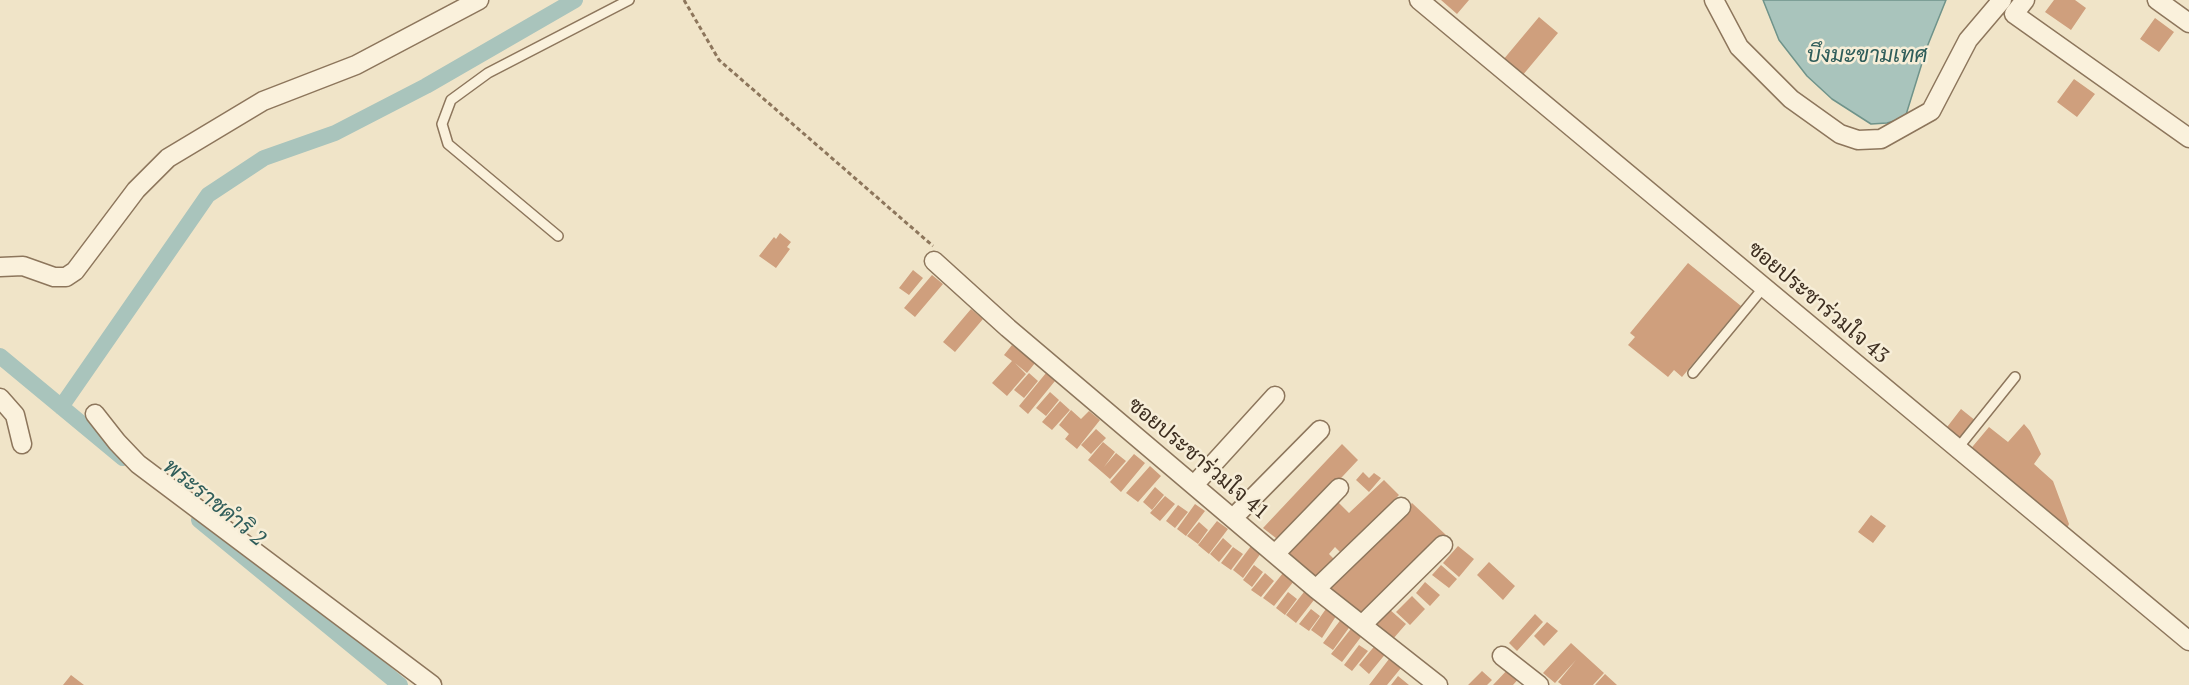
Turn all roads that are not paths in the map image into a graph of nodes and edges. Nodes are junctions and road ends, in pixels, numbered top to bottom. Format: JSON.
{"nodes":[{"id":1,"x":479,"y":0,"type":"edge"},
{"id":2,"x":629,"y":0,"type":"edge"},
{"id":3,"x":1419,"y":0,"type":"edge"},
{"id":4,"x":1714,"y":0,"type":"edge"},
{"id":5,"x":2002,"y":0,"type":"edge"},
{"id":6,"x":2025,"y":0,"type":"edge"},
{"id":7,"x":2157,"y":0,"type":"edge"},
{"id":8,"x":2189,"y":23,"type":"edge"},
{"id":9,"x":2189,"y":138,"type":"edge"},
{"id":10,"x":558,"y":236,"type":"dead end"},
{"id":11,"x":937,"y":257,"type":"road end"},
{"id":12,"x":0,"y":267,"type":"edge"},
{"id":13,"x":1764,"y":287,"type":"junction"},
{"id":14,"x":1694,"y":373,"type":"dead end"},
{"id":15,"x":2015,"y":377,"type":"dead end"},
{"id":16,"x":1275,"y":396,"type":"dead end"},
{"id":17,"x":0,"y":398,"type":"edge"},
{"id":18,"x":96,"y":414,"type":"dead end"},
{"id":19,"x":1320,"y":430,"type":"dead end"},
{"id":20,"x":22,"y":444,"type":"dead end"},
{"id":21,"x":1958,"y":448,"type":"junction"},
{"id":22,"x":1194,"y":485,"type":"junction"},
{"id":23,"x":1340,"y":488,"type":"dead end"},
{"id":24,"x":1401,"y":507,"type":"dead end"},
{"id":25,"x":1233,"y":518,"type":"junction"},
{"id":26,"x":1443,"y":545,"type":"dead end"},
{"id":27,"x":1275,"y":554,"type":"junction"},
{"id":28,"x":1316,"y":589,"type":"junction"},
{"id":29,"x":1362,"y":625,"type":"junction"},
{"id":30,"x":2189,"y":640,"type":"edge"},
{"id":31,"x":1502,"y":656,"type":"dead end"},
{"id":32,"x":432,"y":685,"type":"edge"},
{"id":33,"x":1438,"y":685,"type":"edge"},
{"id":34,"x":1539,"y":685,"type":"edge"}],
"edges":[{"from":1,"to":12,"type":"street"},
{"from":2,"to":10,"type":"lane"},
{"from":3,"to":13,"type":"street","name":"ซอยประชาร่วมใจ 43"},
{"from":4,"to":5,"type":"street"},
{"from":6,"to":9,"type":"street"},
{"from":7,"to":8,"type":"street"},
{"from":11,"to":22,"type":"street","name":"ซอยประชาร่วมใจ 41"},
{"from":13,"to":14,"type":"lane"},
{"from":13,"to":21,"type":"street","name":"ซอยประชาร่วมใจ 43"},
{"from":15,"to":21,"type":"lane"},
{"from":16,"to":22,"type":"street"},
{"from":17,"to":20,"type":"street"},
{"from":18,"to":32,"type":"street"},
{"from":19,"to":25,"type":"street"},
{"from":21,"to":30,"type":"street","name":"ซอยประชาร่วมใจ 43"},
{"from":22,"to":25,"type":"street","name":"ซอยประชาร่วมใจ 41"},
{"from":23,"to":27,"type":"street"},
{"from":24,"to":28,"type":"street"},
{"from":25,"to":27,"type":"street","name":"ซอยประชาร่วมใจ 41"},
{"from":26,"to":29,"type":"street"},
{"from":27,"to":28,"type":"street","name":"ซอยประชาร่วมใจ 41"},
{"from":28,"to":29,"type":"street","name":"ซอยประชาร่วมใจ 41"},
{"from":29,"to":33,"type":"street","name":"ซอยประชาร่วมใจ 41"},
{"from":31,"to":34,"type":"street"}]}
